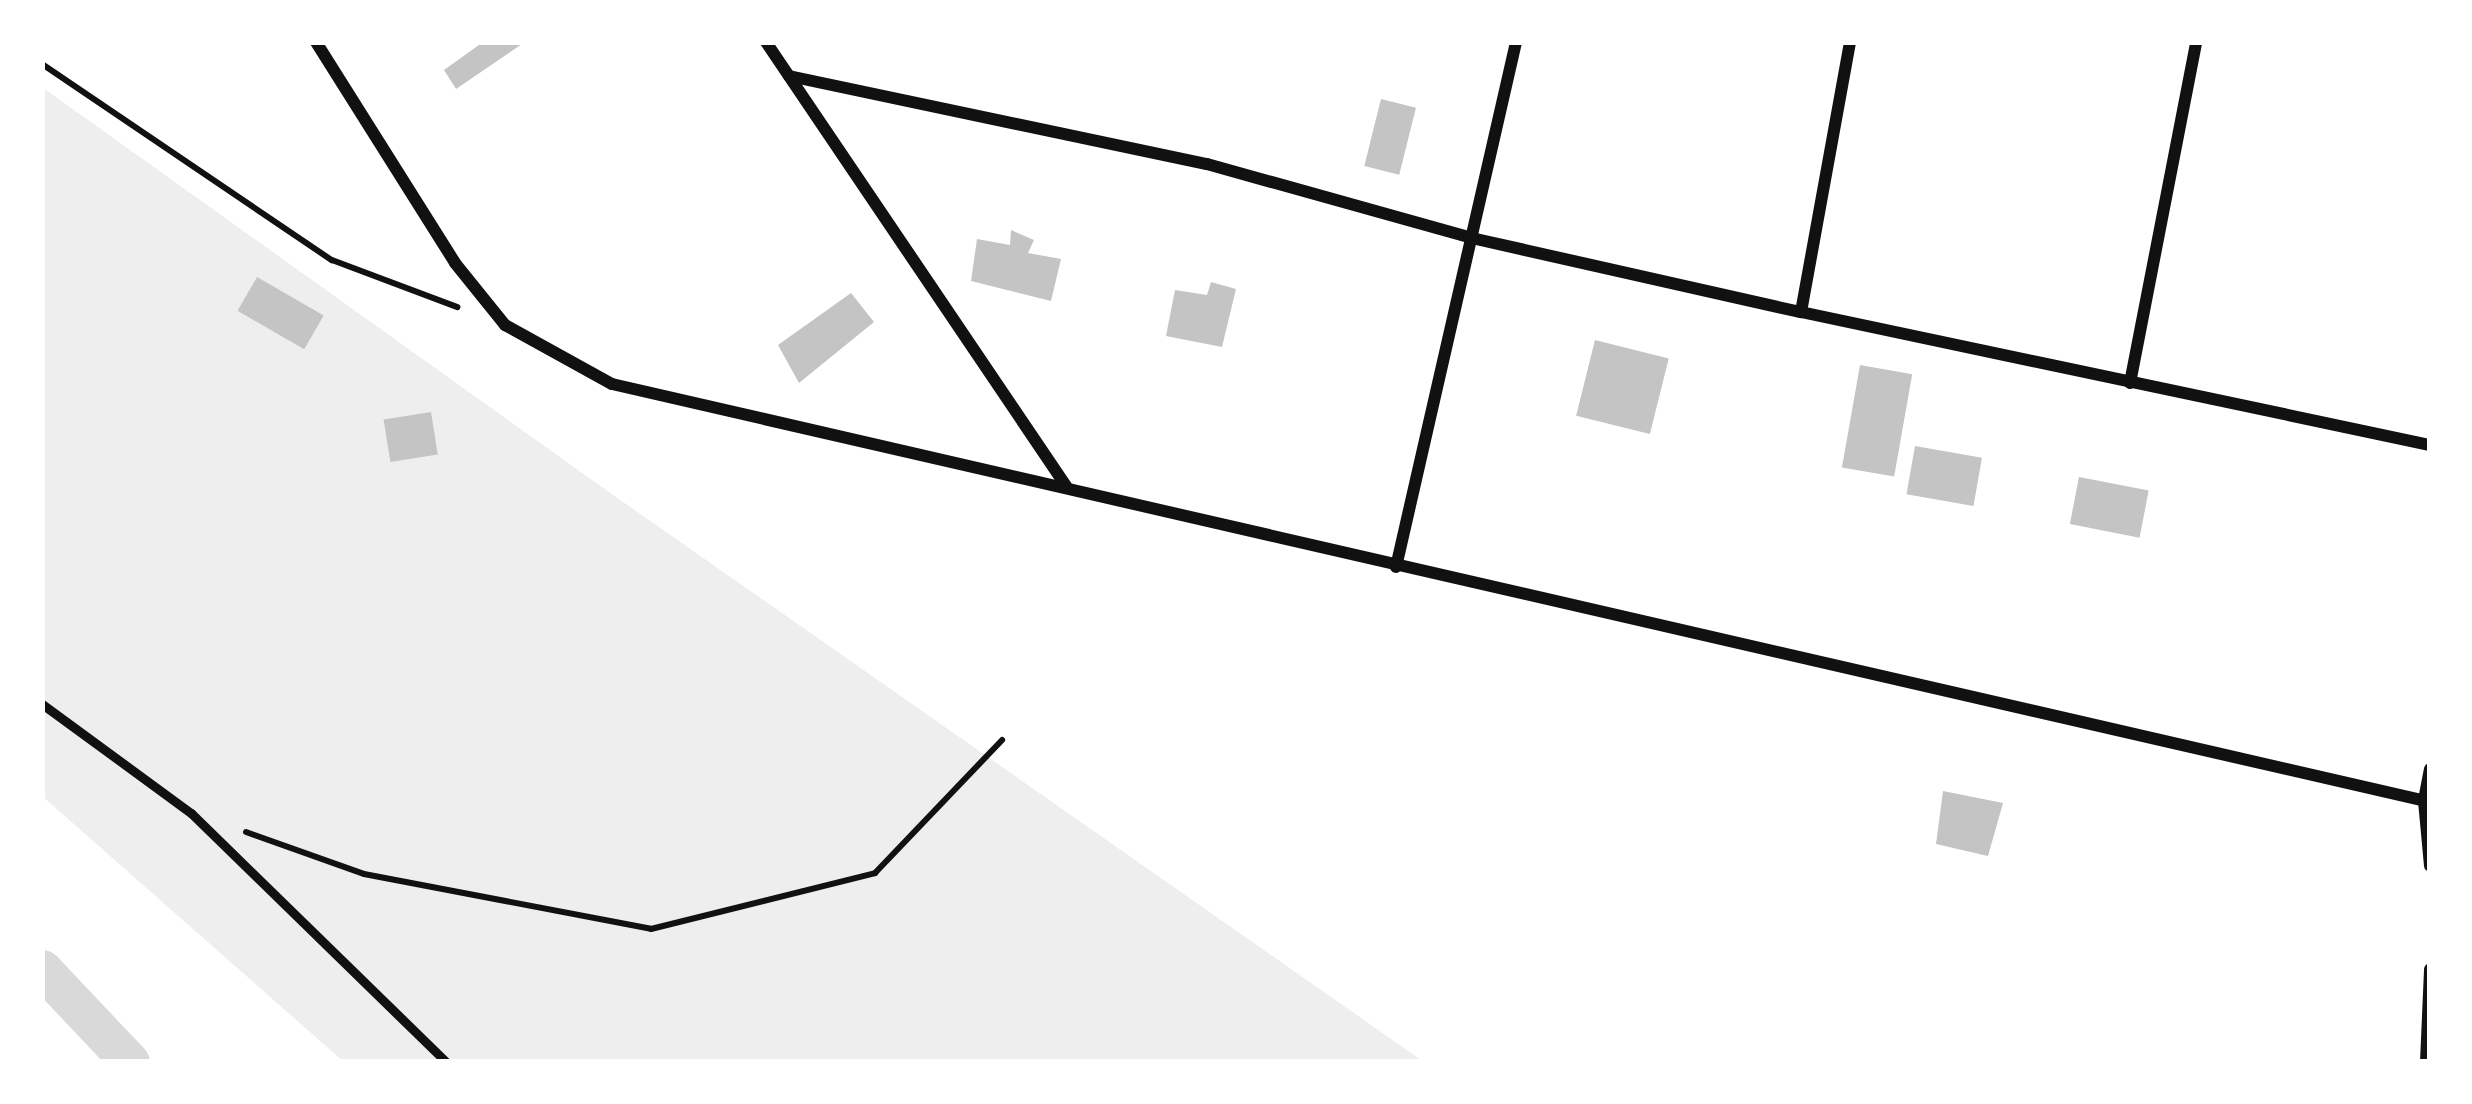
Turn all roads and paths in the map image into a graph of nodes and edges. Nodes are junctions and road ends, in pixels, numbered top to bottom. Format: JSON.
{"nodes":[{"id":1,"x":316,"y":42,"type":"edge"},
{"id":2,"x":766,"y":42,"type":"edge"},
{"id":3,"x":1516,"y":42,"type":"edge"},
{"id":4,"x":1850,"y":42,"type":"edge"},
{"id":5,"x":2196,"y":42,"type":"edge"},
{"id":6,"x":42,"y":64,"type":"edge"},
{"id":7,"x":789,"y":76,"type":"junction"},
{"id":8,"x":1476,"y":238,"type":"junction"},
{"id":9,"x":462,"y":308,"type":"dead end"},
{"id":10,"x":1801,"y":312,"type":"junction"},
{"id":11,"x":2130,"y":383,"type":"junction"},
{"id":12,"x":2430,"y":445,"type":"edge"},
{"id":13,"x":1066,"y":487,"type":"junction"},
{"id":14,"x":1396,"y":568,"type":"junction"},
{"id":15,"x":42,"y":704,"type":"edge"},
{"id":16,"x":1002,"y":740,"type":"dead end"},
{"id":17,"x":2430,"y":769,"type":"edge"},
{"id":18,"x":2427,"y":802,"type":"edge"},
{"id":19,"x":234,"y":829,"type":"dead end"},
{"id":20,"x":2430,"y":866,"type":"edge"},
{"id":21,"x":2430,"y":969,"type":"edge"},
{"id":22,"x":446,"y":1062,"type":"edge"},
{"id":23,"x":2426,"y":1062,"type":"edge"}],
"edges":[{"from":1,"to":13,"type":"street"},
{"from":2,"to":7,"type":"street"},
{"from":3,"to":8,"type":"street"},
{"from":4,"to":10,"type":"street"},
{"from":5,"to":11,"type":"street"},
{"from":6,"to":9,"type":"path"},
{"from":7,"to":8,"type":"street"},
{"from":7,"to":13,"type":"street"},
{"from":8,"to":10,"type":"street"},
{"from":8,"to":14,"type":"street"},
{"from":10,"to":11,"type":"street"},
{"from":11,"to":12,"type":"street"},
{"from":13,"to":14,"type":"street"},
{"from":14,"to":18,"type":"street"},
{"from":15,"to":22,"type":"lane"},
{"from":16,"to":19,"type":"path"},
{"from":17,"to":18,"type":"street"},
{"from":18,"to":20,"type":"street"},
{"from":21,"to":23,"type":"street"}]}
